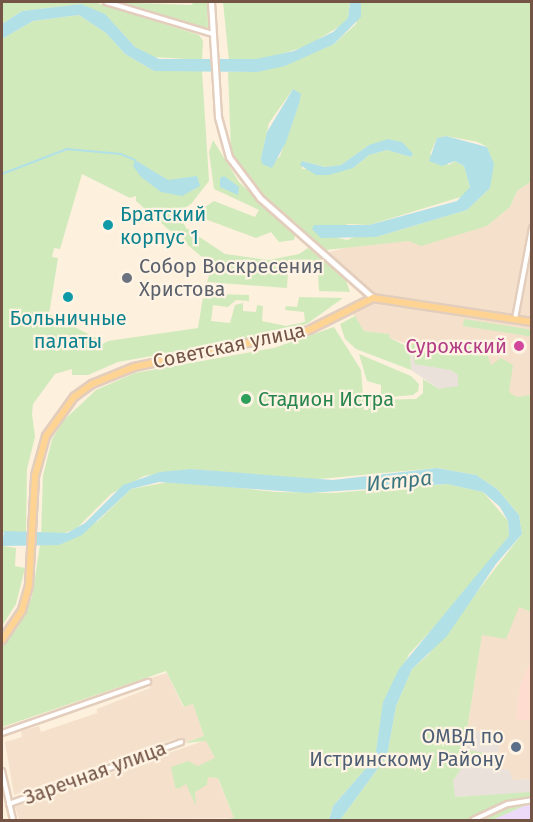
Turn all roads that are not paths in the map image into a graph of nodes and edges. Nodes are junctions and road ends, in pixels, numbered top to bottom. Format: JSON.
{"nodes":[{"id":1,"x":106,"y":2,"type":"edge"},
{"id":2,"x":211,"y":2,"type":"edge"},
{"id":3,"x":213,"y":34,"type":"junction"},
{"id":4,"x":531,"y":228,"type":"edge"},
{"id":5,"x":373,"y":298,"type":"junction"},
{"id":6,"x":515,"y":320,"type":"junction"},
{"id":7,"x":531,"y":322,"type":"edge"},
{"id":8,"x":2,"y":640,"type":"edge"},
{"id":9,"x":148,"y":682,"type":"dead end"},
{"id":10,"x":2,"y":733,"type":"edge"},
{"id":11,"x":181,"y":742,"type":"dead end"},
{"id":12,"x":2,"y":771,"type":"edge"},
{"id":13,"x":531,"y":800,"type":"edge"},
{"id":14,"x":9,"y":804,"type":"junction"},
{"id":15,"x":13,"y":820,"type":"edge"},
{"id":16,"x":473,"y":820,"type":"edge"}],
"edges":[{"from":1,"to":3,"type":"street"},
{"from":2,"to":3,"type":"main road"},
{"from":3,"to":5,"type":"main road"},
{"from":4,"to":6,"type":"street"},
{"from":5,"to":6,"type":"main road"},
{"from":5,"to":8,"type":"main road","name":"Советская улица"},
{"from":6,"to":7,"type":"main road"},
{"from":9,"to":10,"type":"street"},
{"from":11,"to":14,"type":"street","name":"Заречная улица"},
{"from":12,"to":14,"type":"street"},
{"from":13,"to":16,"type":"street"},
{"from":14,"to":15,"type":"street"}]}
